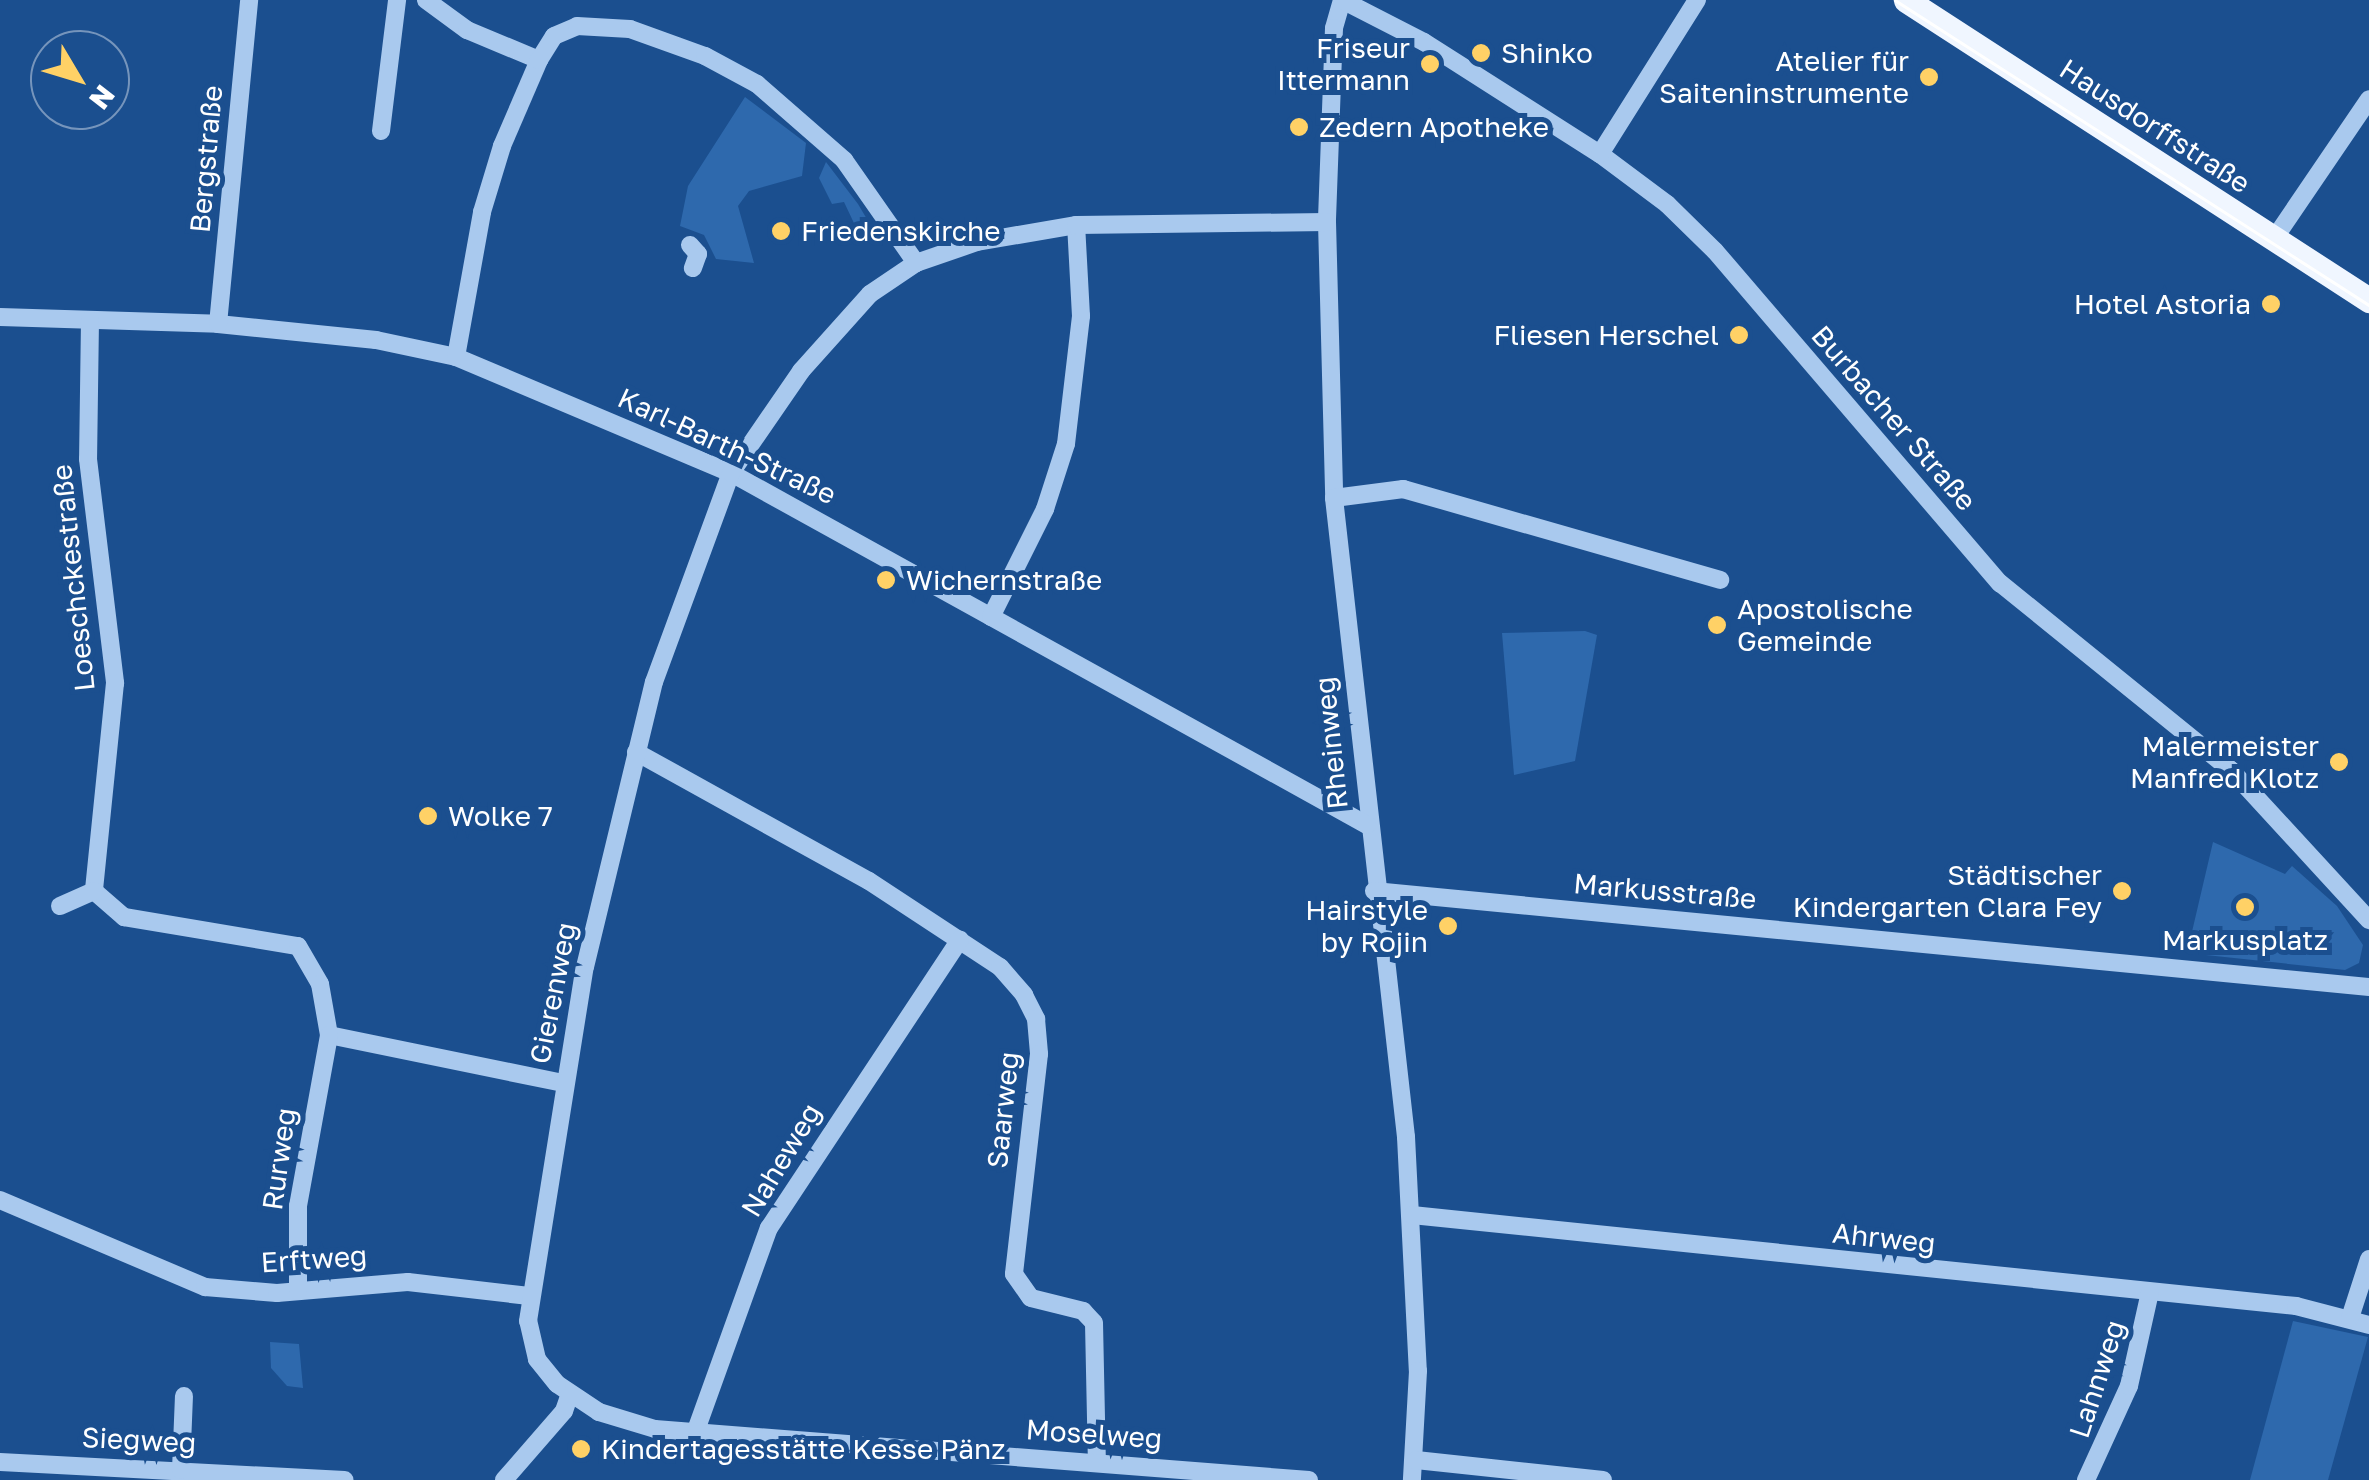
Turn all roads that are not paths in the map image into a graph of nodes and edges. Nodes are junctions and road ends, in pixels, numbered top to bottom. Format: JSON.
{"nodes":[{"id":1,"x":249,"y":0,"type":"edge"},
{"id":2,"x":397,"y":0,"type":"edge"},
{"id":3,"x":426,"y":0,"type":"edge"},
{"id":4,"x":1342,"y":0,"type":"edge"},
{"id":5,"x":1697,"y":0,"type":"edge"},
{"id":6,"x":1907,"y":1,"type":"edge"},
{"id":7,"x":539,"y":60,"type":"junction"},
{"id":8,"x":2369,"y":98,"type":"edge"},
{"id":9,"x":381,"y":132,"type":"dead end"},
{"id":10,"x":1600,"y":154,"type":"junction"},
{"id":11,"x":1327,"y":222,"type":"junction"},
{"id":12,"x":1076,"y":225,"type":"junction"},
{"id":13,"x":2274,"y":239,"type":"junction"},
{"id":14,"x":690,"y":245,"type":"dead end"},
{"id":15,"x":916,"y":263,"type":"junction"},
{"id":16,"x":692,"y":268,"type":"dead end"},
{"id":17,"x":2369,"y":300,"type":"edge"},
{"id":18,"x":0,"y":316,"type":"edge"},
{"id":19,"x":90,"y":320,"type":"junction"},
{"id":20,"x":218,"y":324,"type":"junction"},
{"id":21,"x":456,"y":357,"type":"junction"},
{"id":22,"x":731,"y":472,"type":"junction"},
{"id":23,"x":1334,"y":498,"type":"junction"},
{"id":24,"x":1720,"y":580,"type":"dead end"},
{"id":25,"x":991,"y":617,"type":"junction"},
{"id":26,"x":636,"y":752,"type":"junction"},
{"id":27,"x":1367,"y":825,"type":"junction"},
{"id":28,"x":94,"y":891,"type":"junction"},
{"id":29,"x":1374,"y":891,"type":"junction"},
{"id":30,"x":60,"y":906,"type":"dead end"},
{"id":31,"x":2369,"y":920,"type":"edge"},
{"id":32,"x":960,"y":939,"type":"junction"},
{"id":33,"x":2369,"y":988,"type":"edge"},
{"id":34,"x":329,"y":1036,"type":"junction"},
{"id":35,"x":563,"y":1083,"type":"junction"},
{"id":36,"x":0,"y":1200,"type":"edge"},
{"id":37,"x":1412,"y":1215,"type":"junction"},
{"id":38,"x":2369,"y":1258,"type":"edge"},
{"id":39,"x":298,"y":1291,"type":"junction"},
{"id":40,"x":2150,"y":1292,"type":"junction"},
{"id":41,"x":529,"y":1296,"type":"junction"},
{"id":42,"x":2350,"y":1318,"type":"junction"},
{"id":43,"x":2369,"y":1325,"type":"edge"},
{"id":44,"x":570,"y":1394,"type":"junction"},
{"id":45,"x":184,"y":1396,"type":"dead end"},
{"id":46,"x":696,"y":1433,"type":"junction"},
{"id":47,"x":1416,"y":1460,"type":"junction"},
{"id":48,"x":0,"y":1462,"type":"edge"},
{"id":49,"x":1097,"y":1462,"type":"junction"},
{"id":50,"x":181,"y":1470,"type":"junction"},
{"id":51,"x":1534,"y":1476,"type":"edge"},
{"id":52,"x":274,"y":1478,"type":"edge"},
{"id":53,"x":345,"y":1480,"type":"edge"},
{"id":54,"x":504,"y":1480,"type":"edge"},
{"id":55,"x":1309,"y":1480,"type":"edge"},
{"id":56,"x":1412,"y":1480,"type":"edge"},
{"id":57,"x":1603,"y":1480,"type":"edge"},
{"id":58,"x":2086,"y":1480,"type":"edge"}],
"edges":[{"from":1,"to":20,"type":"street","name":"Bergstraße"},
{"from":2,"to":9,"type":"street"},
{"from":3,"to":7,"type":"street"},
{"from":4,"to":10,"type":"street","name":"Burbacher Straße"},
{"from":4,"to":11,"type":"street","name":"Rheinweg"},
{"from":5,"to":10,"type":"street"},
{"from":6,"to":13,"type":"main road","name":"Hausdorffstraße"},
{"from":7,"to":15,"type":"street"},
{"from":7,"to":21,"type":"street"},
{"from":8,"to":13,"type":"street"},
{"from":10,"to":31,"type":"street","name":"Burbacher Straße"},
{"from":11,"to":12,"type":"street"},
{"from":11,"to":23,"type":"street","name":"Rheinweg"},
{"from":12,"to":15,"type":"street"},
{"from":12,"to":25,"type":"street"},
{"from":13,"to":17,"type":"main road","name":"Hausdorffstraße"},
{"from":14,"to":16,"type":"street"},
{"from":15,"to":22,"type":"street","name":"Gierenweg"},
{"from":18,"to":19,"type":"street","name":"Karl-Barth-Straße"},
{"from":19,"to":20,"type":"street","name":"Karl-Barth-Straße"},
{"from":19,"to":28,"type":"street","name":"Loeschckestraße"},
{"from":20,"to":21,"type":"street","name":"Karl-Barth-Straße"},
{"from":21,"to":22,"type":"street","name":"Karl-Barth-Straße"},
{"from":22,"to":25,"type":"street","name":"Karl-Barth-Straße"},
{"from":22,"to":26,"type":"street","name":"Gierenweg"},
{"from":23,"to":24,"type":"street"},
{"from":23,"to":27,"type":"street","name":"Rheinweg"},
{"from":25,"to":27,"type":"street","name":"Karl-Barth-Straße"},
{"from":26,"to":32,"type":"street","name":"Saarweg"},
{"from":26,"to":35,"type":"street","name":"Gierenweg"},
{"from":27,"to":29,"type":"street","name":"Rheinweg"},
{"from":28,"to":30,"type":"street"},
{"from":28,"to":34,"type":"street","name":"Rurweg"},
{"from":29,"to":33,"type":"street","name":"Markusstraße"},
{"from":29,"to":37,"type":"street","name":"Rheinweg"},
{"from":32,"to":46,"type":"street","name":"Naheweg"},
{"from":32,"to":49,"type":"street","name":"Saarweg"},
{"from":34,"to":35,"type":"street"},
{"from":34,"to":39,"type":"street","name":"Rurweg"},
{"from":35,"to":41,"type":"street","name":"Gierenweg"},
{"from":36,"to":39,"type":"street","name":"Erftweg"},
{"from":37,"to":40,"type":"street","name":"Ahrweg"},
{"from":37,"to":47,"type":"street","name":"Rheinweg"},
{"from":38,"to":42,"type":"street"},
{"from":39,"to":41,"type":"street","name":"Erftweg"},
{"from":40,"to":42,"type":"street","name":"Ahrweg"},
{"from":40,"to":58,"type":"street","name":"Lahnweg"},
{"from":41,"to":44,"type":"street","name":"Gierenweg"},
{"from":42,"to":43,"type":"street","name":"Ahrweg"},
{"from":44,"to":46,"type":"street","name":"Gierenweg"},
{"from":44,"to":54,"type":"street"},
{"from":45,"to":50,"type":"street"},
{"from":46,"to":49,"type":"street","name":"Moselweg"},
{"from":47,"to":51,"type":"street"},
{"from":47,"to":56,"type":"street","name":"Rheinweg"},
{"from":48,"to":50,"type":"street","name":"Siegweg"},
{"from":49,"to":55,"type":"street","name":"Moselweg"},
{"from":50,"to":52,"type":"street","name":"Siegweg"},
{"from":51,"to":57,"type":"street"},
{"from":52,"to":53,"type":"street","name":"Siegweg"}]}
